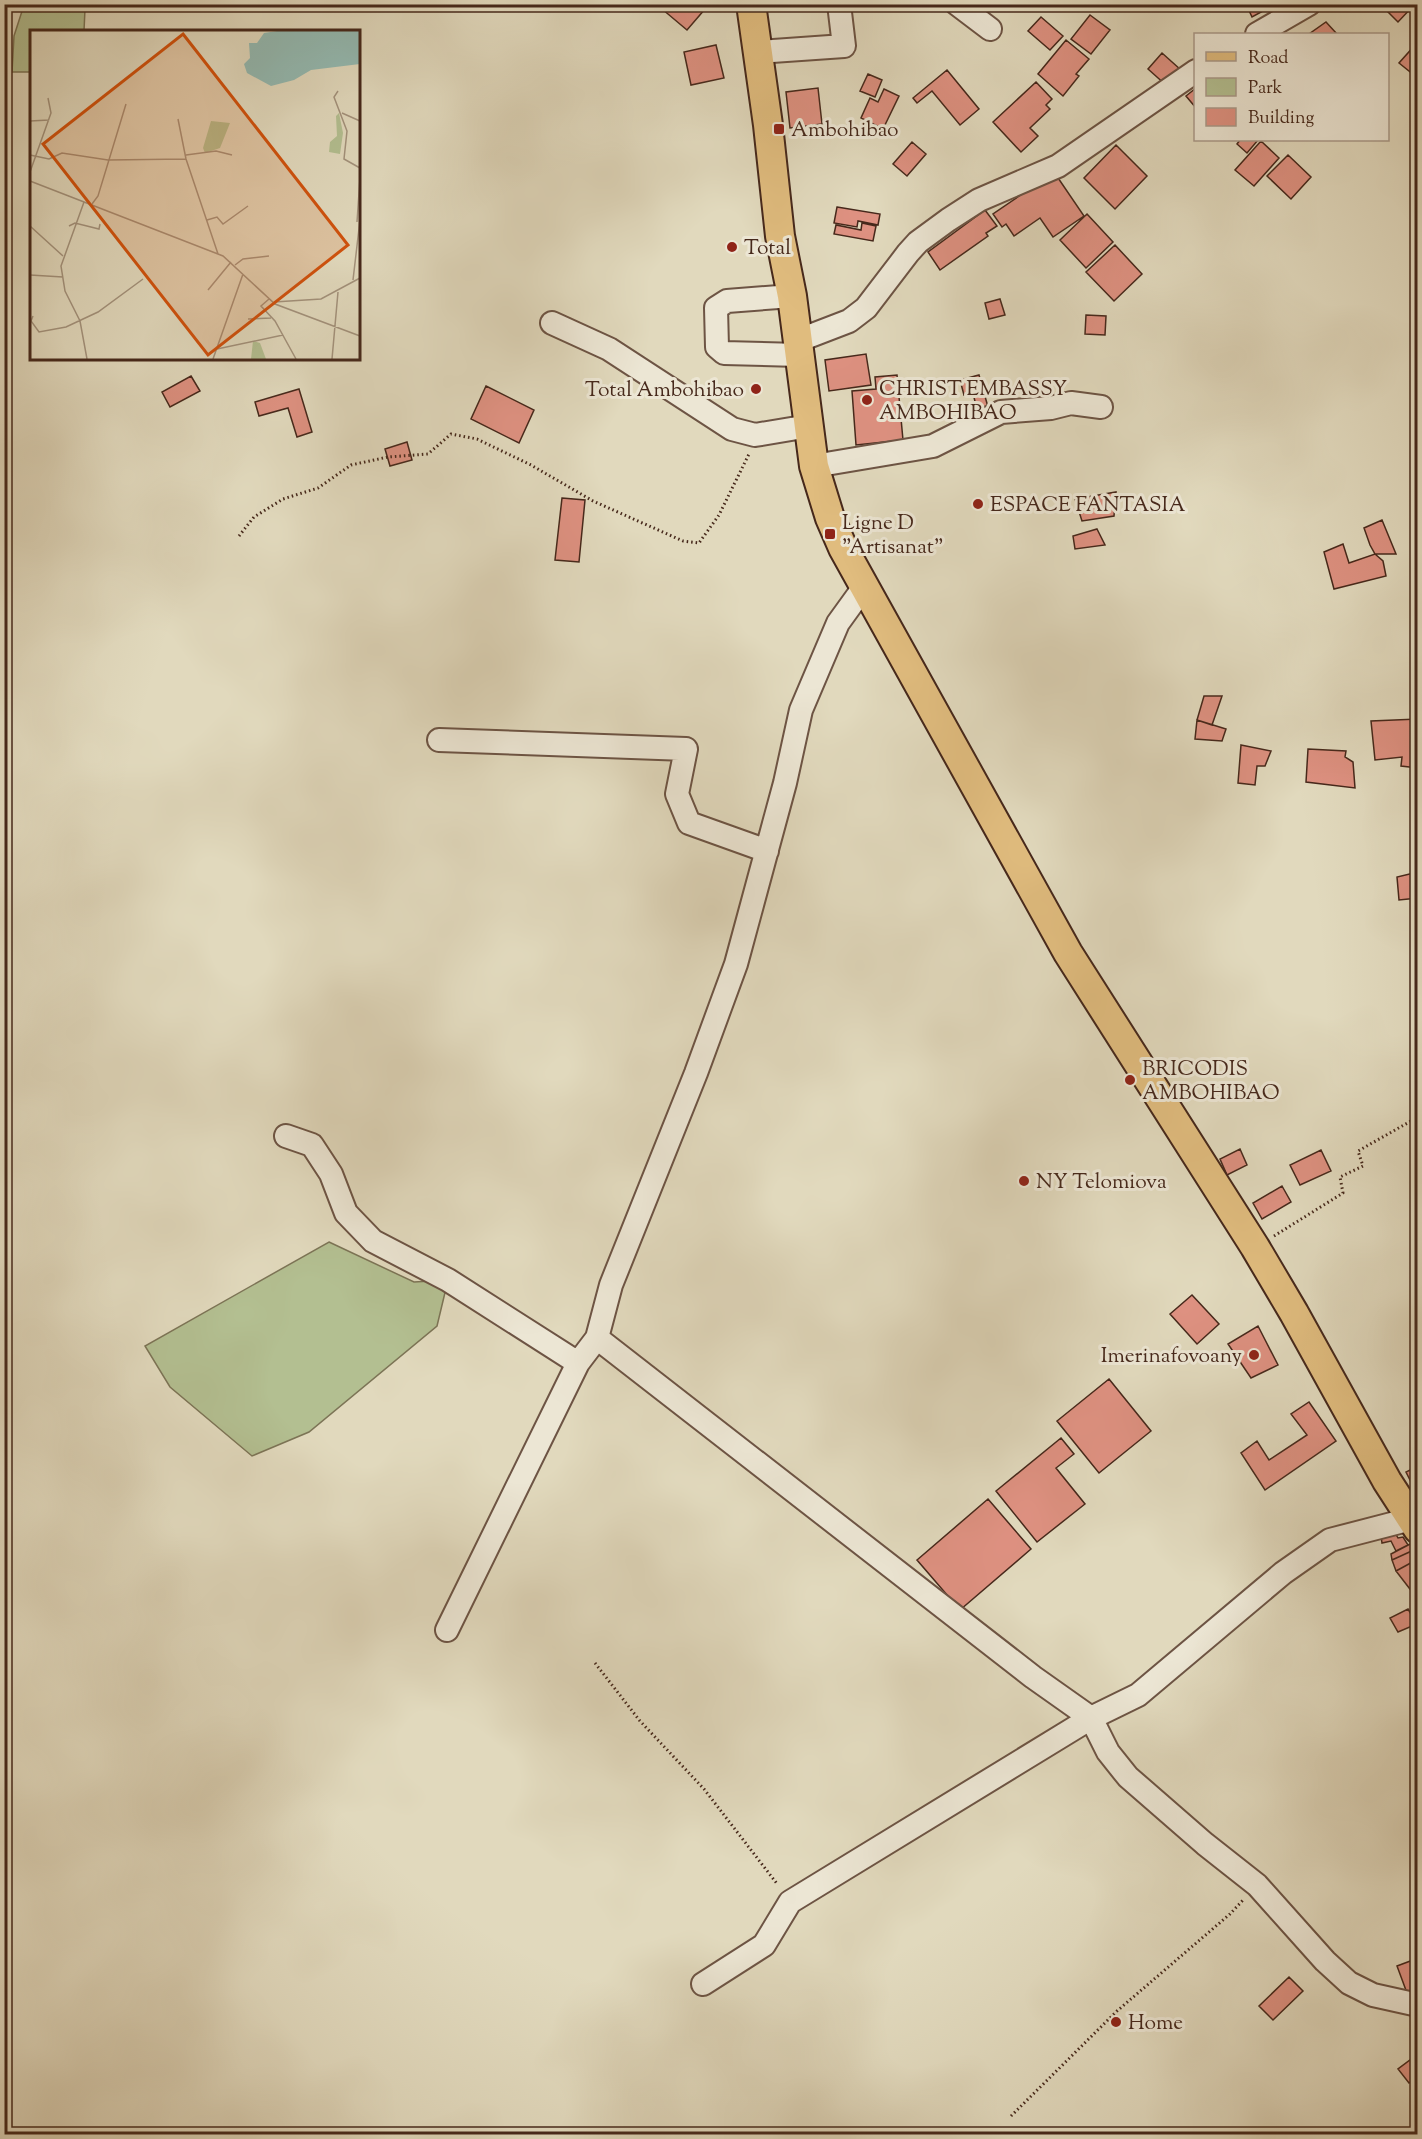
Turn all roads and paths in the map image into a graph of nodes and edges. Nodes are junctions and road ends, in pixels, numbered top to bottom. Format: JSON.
{"nodes":[{"id":1,"x":839,"y":4,"type":"edge"},
{"id":2,"x":957,"y":4,"type":"edge"},
{"id":3,"x":1309,"y":4,"type":"edge"},
{"id":4,"x":750,"y":6,"type":"edge"},
{"id":5,"x":990,"y":29,"type":"dead end"},
{"id":6,"x":1259,"y":33,"type":"edge"},
{"id":7,"x":758,"y":52,"type":"junction"},
{"id":8,"x":1194,"y":71,"type":"edge"},
{"id":9,"x":792,"y":296,"type":"junction"},
{"id":10,"x":552,"y":323,"type":"dead end"},
{"id":11,"x":798,"y":348,"type":"junction"},
{"id":12,"x":1101,"y":407,"type":"dead end"},
{"id":13,"x":809,"y":426,"type":"junction"},
{"id":14,"x":755,"y":435,"type":"junction"},
{"id":15,"x":813,"y":466,"type":"junction"},
{"id":16,"x":239,"y":536,"type":"dead end"},
{"id":17,"x":864,"y":587,"type":"junction"},
{"id":18,"x":439,"y":740,"type":"dead end"},
{"id":19,"x":767,"y":851,"type":"junction"},
{"id":20,"x":286,"y":1136,"type":"dead end"},
{"id":21,"x":1418,"y":1136,"type":"edge"},
{"id":22,"x":1255,"y":1248,"type":"junction"},
{"id":23,"x":597,"y":1338,"type":"junction"},
{"id":24,"x":578,"y":1363,"type":"junction"},
{"id":25,"x":1414,"y":1524,"type":"edge"},
{"id":26,"x":447,"y":1630,"type":"dead end"},
{"id":27,"x":595,"y":1663,"type":"dead end"},
{"id":28,"x":1091,"y":1718,"type":"junction"},
{"id":29,"x":1257,"y":1885,"type":"junction"},
{"id":30,"x":790,"y":1902,"type":"junction"},
{"id":31,"x":703,"y":1984,"type":"dead end"},
{"id":32,"x":1418,"y":2006,"type":"edge"},
{"id":33,"x":1011,"y":2116,"type":"dead end"}],
"edges":[{"from":1,"to":7,"type":"street"},
{"from":2,"to":5,"type":"street"},
{"from":3,"to":6,"type":"street"},
{"from":4,"to":7,"type":"main road"},
{"from":7,"to":9,"type":"main road"},
{"from":8,"to":11,"type":"street"},
{"from":9,"to":11,"type":"main road"},
{"from":9,"to":11,"type":"street"},
{"from":10,"to":14,"type":"street"},
{"from":11,"to":13,"type":"main road"},
{"from":12,"to":15,"type":"street"},
{"from":13,"to":14,"type":"street"},
{"from":13,"to":15,"type":"main road"},
{"from":14,"to":16,"type":"path"},
{"from":15,"to":17,"type":"main road"},
{"from":17,"to":19,"type":"street"},
{"from":17,"to":22,"type":"main road"},
{"from":18,"to":19,"type":"street"},
{"from":19,"to":23,"type":"street"},
{"from":20,"to":24,"type":"street"},
{"from":21,"to":22,"type":"path"},
{"from":22,"to":25,"type":"main road"},
{"from":23,"to":24,"type":"street"},
{"from":23,"to":28,"type":"street"},
{"from":24,"to":26,"type":"street"},
{"from":25,"to":28,"type":"street"},
{"from":27,"to":30,"type":"path"},
{"from":28,"to":29,"type":"street"},
{"from":28,"to":30,"type":"street"},
{"from":29,"to":32,"type":"street"},
{"from":29,"to":33,"type":"path"},
{"from":30,"to":31,"type":"street"}]}
